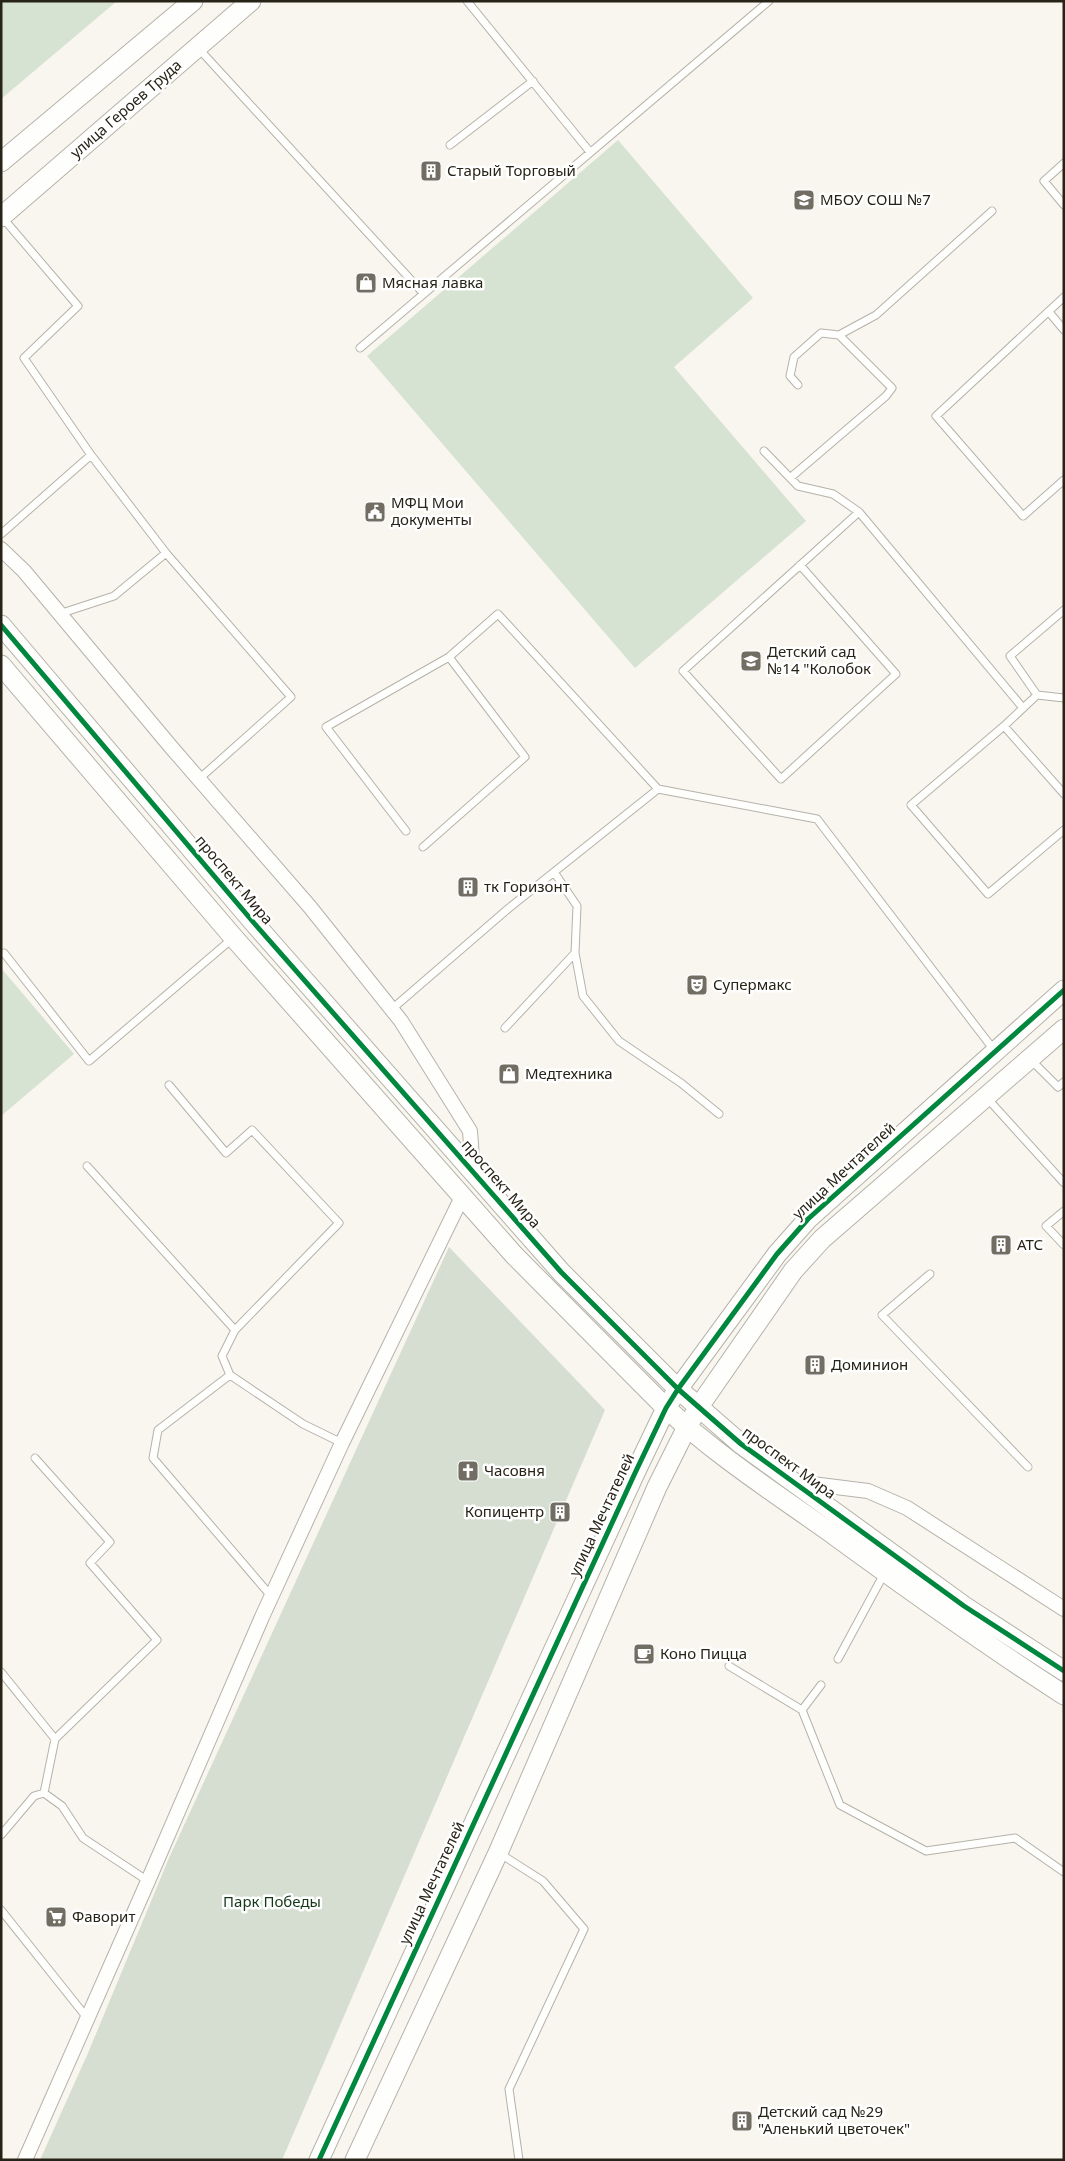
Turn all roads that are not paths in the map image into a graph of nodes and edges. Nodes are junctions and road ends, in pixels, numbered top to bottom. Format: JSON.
{"nodes":[{"id":1,"x":193,"y":1,"type":"edge"},
{"id":2,"x":251,"y":1,"type":"edge"},
{"id":3,"x":467,"y":1,"type":"edge"},
{"id":4,"x":769,"y":1,"type":"edge"},
{"id":5,"x":197,"y":47,"type":"junction"},
{"id":6,"x":533,"y":81,"type":"junction"},
{"id":7,"x":450,"y":145,"type":"dead end"},
{"id":8,"x":590,"y":152,"type":"junction"},
{"id":9,"x":1,"y":162,"type":"edge"},
{"id":10,"x":1064,"y":163,"type":"edge"},
{"id":11,"x":1064,"y":205,"type":"edge"},
{"id":12,"x":992,"y":211,"type":"dead end"},
{"id":13,"x":1,"y":217,"type":"edge"},
{"id":14,"x":423,"y":293,"type":"junction"},
{"id":15,"x":1064,"y":297,"type":"edge"},
{"id":16,"x":1049,"y":312,"type":"junction"},
{"id":17,"x":1064,"y":330,"type":"edge"},
{"id":18,"x":839,"y":334,"type":"junction"},
{"id":19,"x":360,"y":348,"type":"dead end"},
{"id":20,"x":798,"y":386,"type":"dead end"},
{"id":21,"x":764,"y":451,"type":"dead end"},
{"id":22,"x":91,"y":455,"type":"junction"},
{"id":23,"x":790,"y":478,"type":"junction"},
{"id":24,"x":1064,"y":480,"type":"edge"},
{"id":25,"x":859,"y":512,"type":"junction"},
{"id":26,"x":1,"y":534,"type":"edge"},
{"id":27,"x":1,"y":549,"type":"edge"},
{"id":28,"x":166,"y":553,"type":"junction"},
{"id":29,"x":800,"y":565,"type":"junction"},
{"id":30,"x":1064,"y":610,"type":"edge"},
{"id":31,"x":59,"y":614,"type":"junction"},
{"id":32,"x":1,"y":625,"type":"edge"},
{"id":33,"x":449,"y":657,"type":"junction"},
{"id":34,"x":1,"y":665,"type":"edge"},
{"id":35,"x":1037,"y":695,"type":"junction"},
{"id":36,"x":1064,"y":698,"type":"edge"},
{"id":37,"x":1023,"y":708,"type":"junction"},
{"id":38,"x":1004,"y":726,"type":"junction"},
{"id":39,"x":199,"y":779,"type":"junction"},
{"id":40,"x":658,"y":789,"type":"junction"},
{"id":41,"x":1064,"y":794,"type":"edge"},
{"id":42,"x":1064,"y":830,"type":"edge"},
{"id":43,"x":406,"y":831,"type":"dead end"},
{"id":44,"x":423,"y":847,"type":"dead end"},
{"id":45,"x":554,"y":872,"type":"junction"},
{"id":46,"x":234,"y":938,"type":"junction"},
{"id":47,"x":4,"y":953,"type":"dead end"},
{"id":48,"x":575,"y":953,"type":"junction"},
{"id":49,"x":1064,"y":990,"type":"edge"},
{"id":50,"x":392,"y":1009,"type":"junction"},
{"id":51,"x":505,"y":1028,"type":"dead end"},
{"id":52,"x":1064,"y":1029,"type":"edge"},
{"id":53,"x":995,"y":1051,"type":"junction"},
{"id":54,"x":1030,"y":1058,"type":"junction"},
{"id":55,"x":1064,"y":1082,"type":"edge"},
{"id":56,"x":169,"y":1085,"type":"dead end"},
{"id":57,"x":987,"y":1098,"type":"junction"},
{"id":58,"x":719,"y":1114,"type":"dead end"},
{"id":59,"x":87,"y":1166,"type":"dead end"},
{"id":60,"x":473,"y":1171,"type":"junction"},
{"id":61,"x":1064,"y":1183,"type":"edge"},
{"id":62,"x":462,"y":1197,"type":"junction"},
{"id":63,"x":1064,"y":1211,"type":"edge"},
{"id":64,"x":1064,"y":1245,"type":"edge"},
{"id":65,"x":930,"y":1274,"type":"dead end"},
{"id":66,"x":235,"y":1330,"type":"junction"},
{"id":67,"x":230,"y":1375,"type":"junction"},
{"id":68,"x":678,"y":1389,"type":"junction"},
{"id":69,"x":666,"y":1408,"type":"junction"},
{"id":70,"x":698,"y":1408,"type":"junction"},
{"id":71,"x":687,"y":1427,"type":"junction"},
{"id":72,"x":342,"y":1443,"type":"junction"},
{"id":73,"x":36,"y":1458,"type":"dead end"},
{"id":74,"x":1028,"y":1466,"type":"dead end"},
{"id":75,"x":793,"y":1482,"type":"junction"},
{"id":76,"x":885,"y":1572,"type":"junction"},
{"id":77,"x":271,"y":1596,"type":"junction"},
{"id":78,"x":1064,"y":1609,"type":"edge"},
{"id":79,"x":838,"y":1659,"type":"dead end"},
{"id":80,"x":729,"y":1666,"type":"dead end"},
{"id":81,"x":1064,"y":1671,"type":"edge"},
{"id":82,"x":1,"y":1672,"type":"edge"},
{"id":83,"x":821,"y":1685,"type":"dead end"},
{"id":84,"x":1064,"y":1695,"type":"edge"},
{"id":85,"x":802,"y":1710,"type":"junction"},
{"id":86,"x":55,"y":1739,"type":"junction"},
{"id":87,"x":44,"y":1792,"type":"junction"},
{"id":88,"x":1,"y":1835,"type":"edge"},
{"id":89,"x":498,"y":1853,"type":"junction"},
{"id":90,"x":1064,"y":1872,"type":"edge"},
{"id":91,"x":148,"y":1881,"type":"junction"},
{"id":92,"x":1,"y":1910,"type":"edge"},
{"id":93,"x":88,"y":2019,"type":"junction"},
{"id":94,"x":25,"y":2160,"type":"edge"},
{"id":95,"x":319,"y":2160,"type":"edge"},
{"id":96,"x":355,"y":2160,"type":"edge"},
{"id":97,"x":519,"y":2160,"type":"edge"}],
"edges":[{"from":1,"to":9,"type":"street"},
{"from":2,"to":5,"type":"street","name":"улица Героев Труда"},
{"from":3,"to":6,"type":"lane"},
{"from":4,"to":8,"type":"lane"},
{"from":5,"to":13,"type":"street","name":"улица Героев Труда"},
{"from":5,"to":14,"type":"lane"},
{"from":6,"to":7,"type":"lane"},
{"from":6,"to":8,"type":"lane"},
{"from":8,"to":14,"type":"lane"},
{"from":10,"to":11,"type":"lane"},
{"from":12,"to":18,"type":"lane"},
{"from":13,"to":22,"type":"lane"},
{"from":14,"to":19,"type":"lane"},
{"from":15,"to":16,"type":"lane"},
{"from":16,"to":17,"type":"lane"},
{"from":16,"to":24,"type":"lane"},
{"from":18,"to":20,"type":"lane"},
{"from":18,"to":23,"type":"lane"},
{"from":21,"to":23,"type":"lane"},
{"from":22,"to":26,"type":"lane"},
{"from":22,"to":28,"type":"lane"},
{"from":23,"to":25,"type":"lane"},
{"from":25,"to":29,"type":"lane"},
{"from":25,"to":37,"type":"lane"},
{"from":27,"to":31,"type":"street"},
{"from":28,"to":31,"type":"lane"},
{"from":28,"to":39,"type":"lane"},
{"from":29,"to":29,"type":"lane"},
{"from":30,"to":35,"type":"lane"},
{"from":31,"to":39,"type":"street"},
{"from":32,"to":60,"type":"street","name":"проспект Мира"},
{"from":33,"to":40,"type":"lane"},
{"from":33,"to":43,"type":"lane"},
{"from":33,"to":44,"type":"lane"},
{"from":34,"to":46,"type":"street"},
{"from":35,"to":36,"type":"lane"},
{"from":35,"to":37,"type":"lane"},
{"from":37,"to":38,"type":"lane"},
{"from":38,"to":41,"type":"lane"},
{"from":38,"to":42,"type":"lane"},
{"from":39,"to":50,"type":"street"},
{"from":40,"to":45,"type":"lane"},
{"from":40,"to":53,"type":"lane"},
{"from":45,"to":48,"type":"lane"},
{"from":45,"to":50,"type":"lane"},
{"from":46,"to":47,"type":"lane"},
{"from":46,"to":62,"type":"street"},
{"from":48,"to":51,"type":"lane"},
{"from":48,"to":58,"type":"lane"},
{"from":49,"to":53,"type":"street","name":"улица Мечтателей"},
{"from":50,"to":60,"type":"street"},
{"from":52,"to":54,"type":"street"},
{"from":53,"to":68,"type":"street","name":"улица Мечтателей"},
{"from":54,"to":55,"type":"lane"},
{"from":54,"to":57,"type":"street"},
{"from":56,"to":66,"type":"lane"},
{"from":57,"to":61,"type":"lane"},
{"from":57,"to":70,"type":"street"},
{"from":59,"to":66,"type":"lane"},
{"from":60,"to":68,"type":"street","name":"проспект Мира"},
{"from":62,"to":69,"type":"street"},
{"from":62,"to":72,"type":"street"},
{"from":63,"to":64,"type":"lane"},
{"from":65,"to":74,"type":"lane"},
{"from":66,"to":67,"type":"lane"},
{"from":67,"to":72,"type":"lane"},
{"from":67,"to":77,"type":"lane"},
{"from":68,"to":69,"type":"street","name":"улица Мечтателей"},
{"from":68,"to":70,"type":"street","name":"проспект Мира"},
{"from":69,"to":71,"type":"street"},
{"from":69,"to":95,"type":"street","name":"улица Мечтателей"},
{"from":70,"to":71,"type":"street"},
{"from":70,"to":75,"type":"street","name":"проспект Мира"},
{"from":71,"to":76,"type":"street"},
{"from":71,"to":89,"type":"street"},
{"from":72,"to":77,"type":"street"},
{"from":73,"to":86,"type":"lane"},
{"from":75,"to":78,"type":"street"},
{"from":75,"to":81,"type":"street","name":"проспект Мира"},
{"from":76,"to":79,"type":"lane"},
{"from":76,"to":84,"type":"street"},
{"from":77,"to":91,"type":"street"},
{"from":80,"to":85,"type":"lane"},
{"from":82,"to":86,"type":"lane"},
{"from":83,"to":85,"type":"lane"},
{"from":85,"to":90,"type":"lane"},
{"from":86,"to":87,"type":"lane"},
{"from":87,"to":88,"type":"lane"},
{"from":87,"to":91,"type":"lane"},
{"from":89,"to":96,"type":"street"},
{"from":89,"to":97,"type":"lane"},
{"from":91,"to":93,"type":"street"},
{"from":92,"to":93,"type":"lane"},
{"from":93,"to":94,"type":"street"}]}
